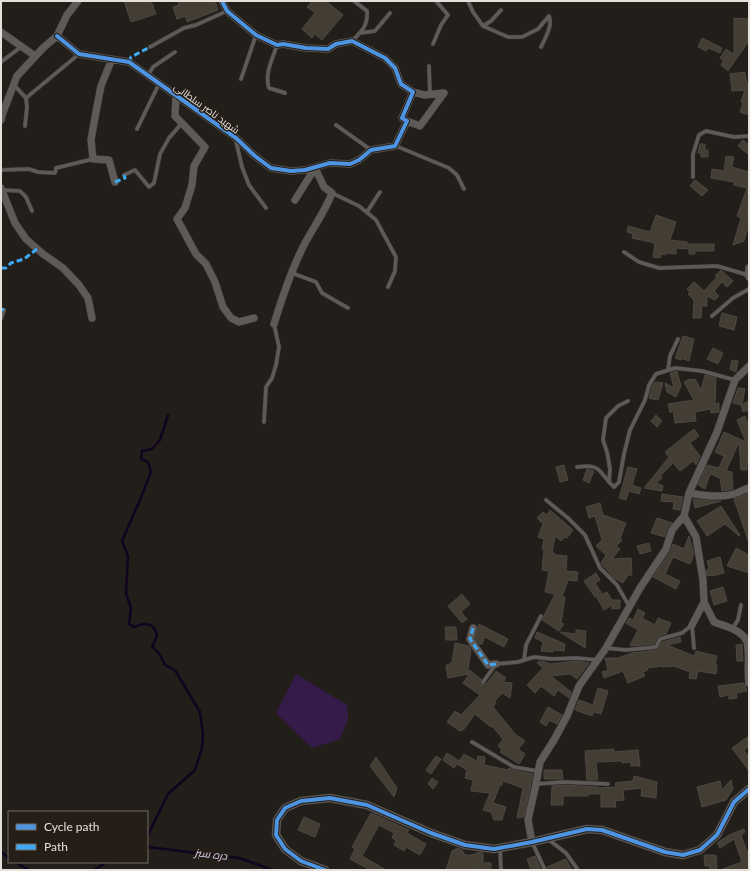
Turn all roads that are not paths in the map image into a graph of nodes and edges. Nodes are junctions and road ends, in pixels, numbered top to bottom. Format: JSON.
{"nodes":[{"id":1,"x":78,"y":1,"type":"edge"},
{"id":2,"x":222,"y":1,"type":"edge"},
{"id":3,"x":354,"y":1,"type":"edge"},
{"id":4,"x":436,"y":1,"type":"edge"},
{"id":5,"x":468,"y":1,"type":"edge"},
{"id":6,"x":501,"y":10,"type":"dead end"},
{"id":7,"x":227,"y":11,"type":"junction"},
{"id":8,"x":390,"y":13,"type":"dead end"},
{"id":9,"x":483,"y":26,"type":"junction"},
{"id":10,"x":1,"y":32,"type":"edge"},
{"id":11,"x":360,"y":33,"type":"junction"},
{"id":12,"x":256,"y":35,"type":"junction"},
{"id":13,"x":57,"y":36,"type":"junction"},
{"id":14,"x":352,"y":40,"type":"junction"},
{"id":15,"x":433,"y":44,"type":"dead end"},
{"id":16,"x":277,"y":45,"type":"junction"},
{"id":17,"x":22,"y":46,"type":"junction"},
{"id":18,"x":150,"y":47,"type":"dead end"},
{"id":19,"x":541,"y":47,"type":"dead end"},
{"id":20,"x":176,"y":52,"type":"dead end"},
{"id":21,"x":79,"y":54,"type":"junction"},
{"id":22,"x":35,"y":56,"type":"junction"},
{"id":23,"x":112,"y":59,"type":"junction"},
{"id":24,"x":1,"y":62,"type":"edge"},
{"id":25,"x":429,"y":66,"type":"dead end"},
{"id":26,"x":148,"y":75,"type":"junction"},
{"id":27,"x":240,"y":79,"type":"dead end"},
{"id":28,"x":159,"y":83,"type":"junction"},
{"id":29,"x":14,"y":85,"type":"junction"},
{"id":30,"x":413,"y":92,"type":"junction"},
{"id":31,"x":285,"y":93,"type":"dead end"},
{"id":32,"x":430,"y":94,"type":"junction"},
{"id":33,"x":176,"y":95,"type":"junction"},
{"id":34,"x":26,"y":98,"type":"junction"},
{"id":35,"x":1,"y":117,"type":"edge"},
{"id":36,"x":407,"y":121,"type":"junction"},
{"id":37,"x":182,"y":123,"type":"junction"},
{"id":38,"x":25,"y":126,"type":"dead end"},
{"id":39,"x":336,"y":126,"type":"dead end"},
{"id":40,"x":137,"y":129,"type":"dead end"},
{"id":41,"x":749,"y":136,"type":"edge"},
{"id":42,"x":236,"y":138,"type":"junction"},
{"id":43,"x":395,"y":146,"type":"junction"},
{"id":44,"x":371,"y":150,"type":"junction"},
{"id":45,"x":93,"y":159,"type":"junction"},
{"id":46,"x":315,"y":168,"type":"junction"},
{"id":47,"x":1,"y":170,"type":"edge"},
{"id":48,"x":124,"y":175,"type":"dead end"},
{"id":49,"x":692,"y":178,"type":"dead end"},
{"id":50,"x":115,"y":182,"type":"dead end"},
{"id":51,"x":464,"y":189,"type":"dead end"},
{"id":52,"x":1,"y":190,"type":"edge"},
{"id":53,"x":380,"y":192,"type":"dead end"},
{"id":54,"x":332,"y":193,"type":"junction"},
{"id":55,"x":295,"y":200,"type":"dead end"},
{"id":56,"x":266,"y":208,"type":"dead end"},
{"id":57,"x":32,"y":211,"type":"dead end"},
{"id":58,"x":367,"y":212,"type":"junction"},
{"id":59,"x":624,"y":252,"type":"dead end"},
{"id":60,"x":292,"y":273,"type":"junction"},
{"id":61,"x":749,"y":273,"type":"edge"},
{"id":62,"x":388,"y":287,"type":"dead end"},
{"id":63,"x":749,"y":289,"type":"edge"},
{"id":64,"x":348,"y":308,"type":"dead end"},
{"id":65,"x":4,"y":310,"type":"dead end"},
{"id":66,"x":712,"y":316,"type":"dead end"},
{"id":67,"x":92,"y":318,"type":"dead end"},
{"id":68,"x":254,"y":318,"type":"dead end"},
{"id":69,"x":1,"y":319,"type":"edge"},
{"id":70,"x":274,"y":324,"type":"joint"},
{"id":71,"x":678,"y":339,"type":"dead end"},
{"id":72,"x":749,"y":366,"type":"edge"},
{"id":73,"x":668,"y":370,"type":"junction"},
{"id":74,"x":735,"y":380,"type":"junction"},
{"id":75,"x":628,"y":401,"type":"dead end"},
{"id":76,"x":264,"y":422,"type":"dead end"},
{"id":77,"x":577,"y":467,"type":"dead end"},
{"id":78,"x":609,"y":482,"type":"junction"},
{"id":79,"x":749,"y":488,"type":"edge"},
{"id":80,"x":689,"y":493,"type":"junction"},
{"id":81,"x":546,"y":500,"type":"dead end"},
{"id":82,"x":684,"y":516,"type":"junction"},
{"id":83,"x":704,"y":602,"type":"junction"},
{"id":84,"x":629,"y":606,"type":"junction"},
{"id":85,"x":741,"y":606,"type":"dead end"},
{"id":86,"x":541,"y":616,"type":"dead end"},
{"id":87,"x":692,"y":625,"type":"junction"},
{"id":88,"x":473,"y":628,"type":"dead end"},
{"id":89,"x":732,"y":629,"type":"junction"},
{"id":90,"x":606,"y":648,"type":"junction"},
{"id":91,"x":694,"y":648,"type":"dead end"},
{"id":92,"x":524,"y":660,"type":"junction"},
{"id":93,"x":597,"y":660,"type":"junction"},
{"id":94,"x":496,"y":664,"type":"junction"},
{"id":95,"x":483,"y":682,"type":"dead end"},
{"id":96,"x":749,"y":683,"type":"edge"},
{"id":97,"x":472,"y":742,"type":"dead end"},
{"id":98,"x":538,"y":771,"type":"junction"},
{"id":99,"x":536,"y":784,"type":"junction"},
{"id":100,"x":608,"y":784,"type":"dead end"},
{"id":101,"x":749,"y":789,"type":"edge"},
{"id":102,"x":547,"y":838,"type":"junction"},
{"id":103,"x":532,"y":842,"type":"junction"},
{"id":104,"x":500,"y":848,"type":"junction"},
{"id":105,"x":325,"y":870,"type":"edge"},
{"id":106,"x":501,"y":870,"type":"edge"},
{"id":107,"x":544,"y":870,"type":"edge"},
{"id":108,"x":578,"y":870,"type":"edge"}],
"edges":[{"from":1,"to":13,"type":"street"},
{"from":2,"to":7,"type":"street"},
{"from":3,"to":11,"type":"lane"},
{"from":4,"to":15,"type":"lane"},
{"from":5,"to":9,"type":"lane"},
{"from":6,"to":9,"type":"lane"},
{"from":7,"to":12,"type":"street"},
{"from":7,"to":18,"type":"lane"},
{"from":8,"to":11,"type":"lane"},
{"from":9,"to":19,"type":"lane"},
{"from":10,"to":17,"type":"street"},
{"from":11,"to":14,"type":"lane"},
{"from":12,"to":16,"type":"street"},
{"from":12,"to":27,"type":"lane"},
{"from":13,"to":21,"type":"street"},
{"from":13,"to":22,"type":"street"},
{"from":14,"to":16,"type":"street"},
{"from":14,"to":30,"type":"street"},
{"from":16,"to":31,"type":"lane"},
{"from":17,"to":22,"type":"street"},
{"from":17,"to":24,"type":"lane"},
{"from":20,"to":26,"type":"lane"},
{"from":21,"to":23,"type":"street","name":"شهید ناصر سلطانی"},
{"from":21,"to":34,"type":"lane"},
{"from":22,"to":29,"type":"street"},
{"from":23,"to":26,"type":"street","name":"شهید ناصر سلطانی"},
{"from":23,"to":45,"type":"street"},
{"from":25,"to":32,"type":"lane"},
{"from":26,"to":28,"type":"street","name":"شهید ناصر سلطانی"},
{"from":28,"to":33,"type":"street","name":"شهید ناصر سلطانی"},
{"from":28,"to":40,"type":"lane"},
{"from":29,"to":34,"type":"lane"},
{"from":29,"to":35,"type":"street"},
{"from":30,"to":32,"type":"street"},
{"from":30,"to":36,"type":"street"},
{"from":32,"to":36,"type":"street"},
{"from":33,"to":37,"type":"street"},
{"from":33,"to":42,"type":"street","name":"شهید ناصر سلطانی"},
{"from":34,"to":38,"type":"lane"},
{"from":36,"to":43,"type":"street"},
{"from":37,"to":48,"type":"lane"},
{"from":37,"to":68,"type":"street"},
{"from":39,"to":44,"type":"lane"},
{"from":41,"to":49,"type":"lane"},
{"from":42,"to":46,"type":"street","name":"شهید ناصر سلطانی"},
{"from":42,"to":56,"type":"lane"},
{"from":43,"to":44,"type":"street"},
{"from":43,"to":51,"type":"lane"},
{"from":44,"to":46,"type":"street","name":"شهید ناصر سلطانی"},
{"from":45,"to":47,"type":"lane"},
{"from":45,"to":50,"type":"street"},
{"from":46,"to":54,"type":"street"},
{"from":46,"to":55,"type":"street"},
{"from":52,"to":57,"type":"lane"},
{"from":52,"to":67,"type":"street"},
{"from":53,"to":58,"type":"lane"},
{"from":54,"to":58,"type":"lane"},
{"from":54,"to":60,"type":"street"},
{"from":58,"to":62,"type":"lane"},
{"from":59,"to":61,"type":"lane"},
{"from":60,"to":64,"type":"lane"},
{"from":60,"to":70,"type":"street"},
{"from":63,"to":66,"type":"lane"},
{"from":65,"to":69,"type":"lane"},
{"from":70,"to":76,"type":"lane"},
{"from":71,"to":73,"type":"lane"},
{"from":72,"to":74,"type":"street"},
{"from":73,"to":74,"type":"lane"},
{"from":73,"to":78,"type":"lane"},
{"from":74,"to":80,"type":"street"},
{"from":75,"to":78,"type":"lane"},
{"from":77,"to":78,"type":"lane"},
{"from":79,"to":80,"type":"street"},
{"from":80,"to":82,"type":"street"},
{"from":81,"to":84,"type":"lane"},
{"from":82,"to":83,"type":"street"},
{"from":82,"to":84,"type":"street"},
{"from":83,"to":87,"type":"street"},
{"from":83,"to":89,"type":"street"},
{"from":84,"to":90,"type":"street"},
{"from":85,"to":89,"type":"lane"},
{"from":86,"to":92,"type":"lane"},
{"from":87,"to":90,"type":"lane"},
{"from":87,"to":91,"type":"lane"},
{"from":88,"to":94,"type":"street"},
{"from":89,"to":96,"type":"street"},
{"from":90,"to":93,"type":"street"},
{"from":92,"to":93,"type":"lane"},
{"from":92,"to":94,"type":"lane"},
{"from":93,"to":98,"type":"street"},
{"from":94,"to":95,"type":"lane"},
{"from":97,"to":98,"type":"lane"},
{"from":98,"to":99,"type":"street"},
{"from":99,"to":100,"type":"lane"},
{"from":99,"to":103,"type":"street"},
{"from":101,"to":102,"type":"street"},
{"from":102,"to":103,"type":"street"},
{"from":102,"to":108,"type":"lane"},
{"from":103,"to":104,"type":"street"},
{"from":103,"to":107,"type":"lane"},
{"from":104,"to":105,"type":"street"},
{"from":104,"to":106,"type":"lane"}]}
